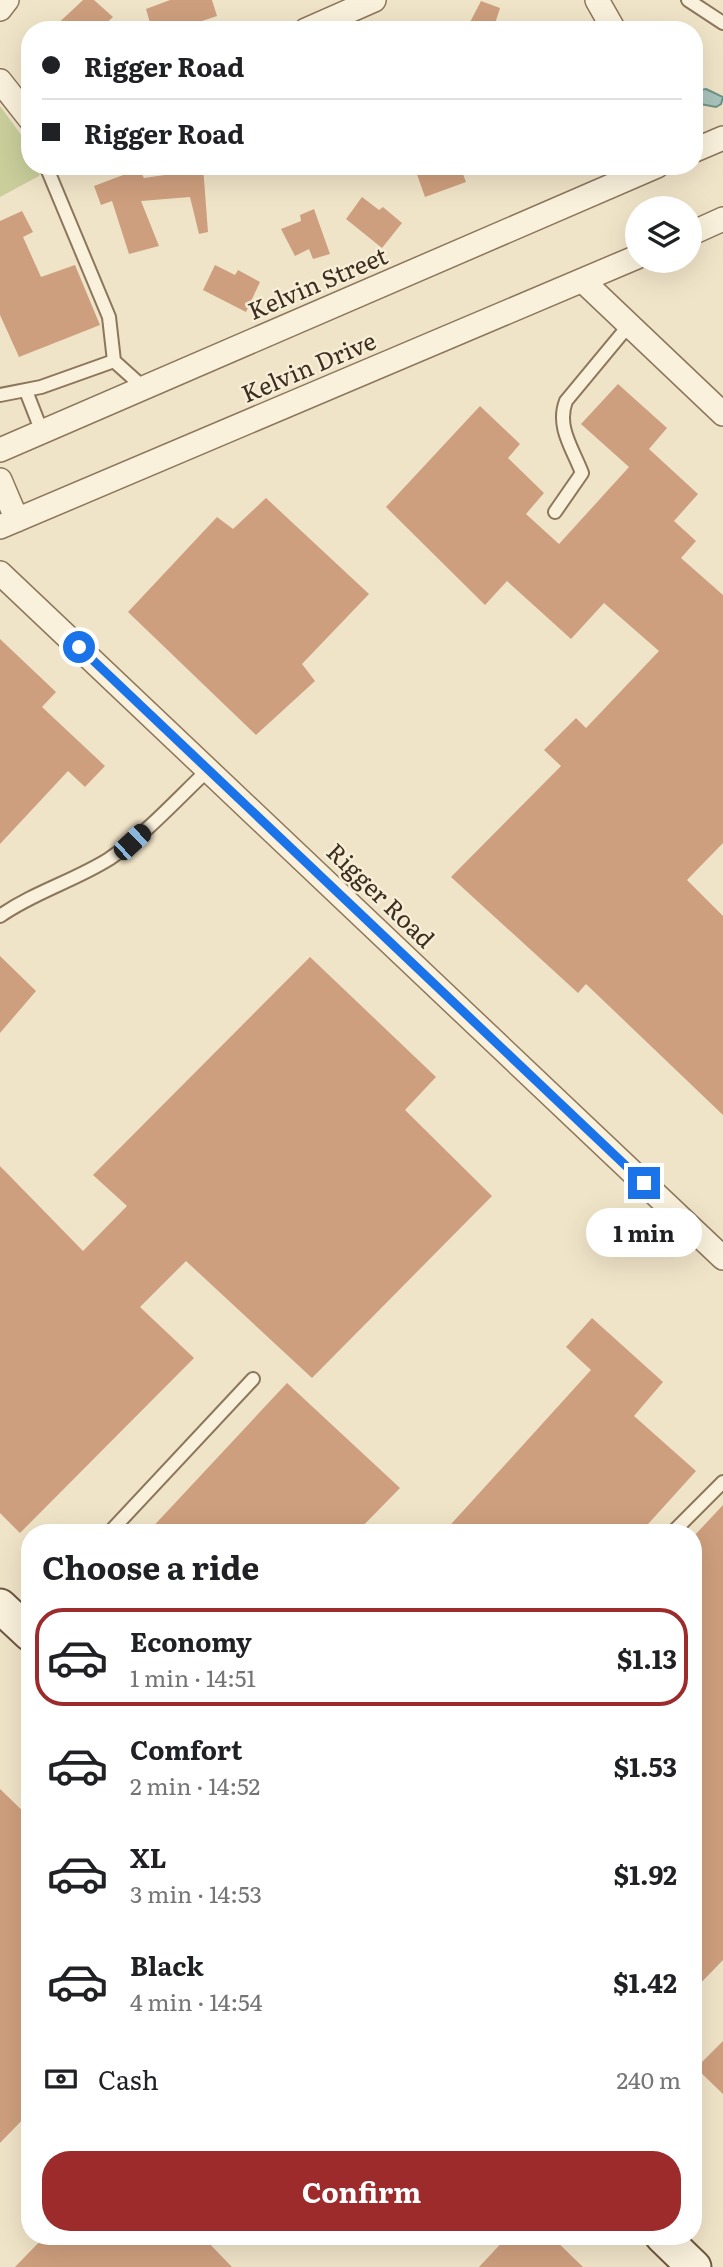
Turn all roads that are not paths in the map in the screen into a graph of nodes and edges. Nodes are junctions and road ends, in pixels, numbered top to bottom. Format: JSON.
{"nodes":[{"id":1,"x":7,"y":0,"type":"edge"},
{"id":2,"x":374,"y":0,"type":"edge"},
{"id":3,"x":597,"y":0,"type":"edge"},
{"id":4,"x":688,"y":0,"type":"edge"},
{"id":5,"x":0,"y":9,"type":"edge"},
{"id":6,"x":326,"y":21,"type":"edge"},
{"id":7,"x":609,"y":21,"type":"edge"},
{"id":8,"x":723,"y":23,"type":"edge"},
{"id":9,"x":0,"y":81,"type":"edge"},
{"id":10,"x":21,"y":107,"type":"edge"},
{"id":11,"x":723,"y":138,"type":"edge"},
{"id":12,"x":703,"y":147,"type":"edge"},
{"id":13,"x":50,"y":175,"type":"edge"},
{"id":14,"x":636,"y":175,"type":"edge"},
{"id":15,"x":723,"y":219,"type":"edge"},
{"id":16,"x":702,"y":228,"type":"edge"},
{"id":17,"x":625,"y":262,"type":"edge"},
{"id":18,"x":583,"y":281,"type":"junction"},
{"id":19,"x":629,"y":325,"type":"junction"},
{"id":20,"x":114,"y":362,"type":"junction"},
{"id":21,"x":144,"y":388,"type":"junction"},
{"id":22,"x":26,"y":391,"type":"junction"},
{"id":23,"x":0,"y":395,"type":"edge"},
{"id":24,"x":723,"y":414,"type":"edge"},
{"id":25,"x":42,"y":432,"type":"junction"},
{"id":26,"x":0,"y":450,"type":"edge"},
{"id":27,"x":0,"y":480,"type":"edge"},
{"id":28,"x":555,"y":512,"type":"dead end"},
{"id":29,"x":8,"y":524,"type":"edge"},
{"id":30,"x":0,"y":573,"type":"edge"},
{"id":31,"x":209,"y":769,"type":"junction"},
{"id":32,"x":0,"y":916,"type":"edge"},
{"id":33,"x":723,"y":1258,"type":"edge"},
{"id":34,"x":253,"y":1379,"type":"dead end"},
{"id":35,"x":723,"y":1482,"type":"edge"},
{"id":36,"x":117,"y":1524,"type":"edge"},
{"id":37,"x":681,"y":1524,"type":"edge"},
{"id":38,"x":671,"y":2245,"type":"edge"},
{"id":39,"x":694,"y":2267,"type":"edge"}],
"edges":[{"from":1,"to":5,"type":"street"},
{"from":2,"to":6,"type":"street"},
{"from":3,"to":7,"type":"street"},
{"from":4,"to":8,"type":"lane"},
{"from":9,"to":10,"type":"street"},
{"from":11,"to":12,"type":"street"},
{"from":13,"to":20,"type":"lane"},
{"from":14,"to":21,"type":"street","name":"Kelvin Street"},
{"from":15,"to":16,"type":"street"},
{"from":17,"to":18,"type":"street","name":"Kelvin Drive"},
{"from":18,"to":19,"type":"street"},
{"from":18,"to":29,"type":"street","name":"Kelvin Drive"},
{"from":19,"to":24,"type":"street"},
{"from":19,"to":28,"type":"lane"},
{"from":20,"to":21,"type":"lane"},
{"from":20,"to":22,"type":"lane"},
{"from":21,"to":25,"type":"street","name":"Kelvin Street"},
{"from":22,"to":23,"type":"lane"},
{"from":22,"to":25,"type":"lane"},
{"from":25,"to":26,"type":"street","name":"Kelvin Street"},
{"from":27,"to":29,"type":"street"},
{"from":30,"to":31,"type":"street","name":"Rigger Road"},
{"from":31,"to":32,"type":"lane"},
{"from":31,"to":33,"type":"street","name":"Rigger Road"},
{"from":34,"to":36,"type":"lane"},
{"from":35,"to":37,"type":"lane"},
{"from":38,"to":39,"type":"street"}]}
